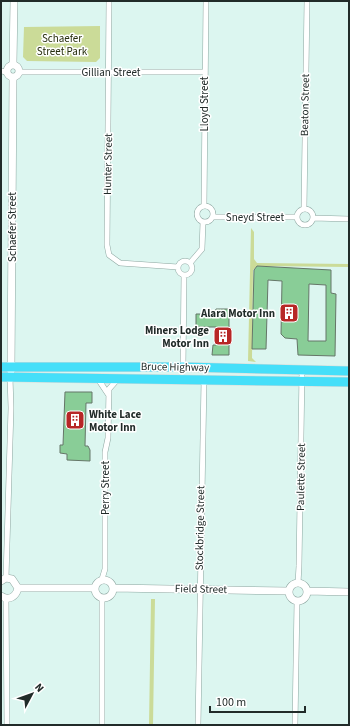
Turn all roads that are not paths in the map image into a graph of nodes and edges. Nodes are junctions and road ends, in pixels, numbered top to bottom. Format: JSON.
{"nodes":[{"id":1,"x":14,"y":1,"type":"edge"},
{"id":2,"x":109,"y":1,"type":"edge"},
{"id":3,"x":206,"y":1,"type":"edge"},
{"id":4,"x":307,"y":1,"type":"edge"},
{"id":5,"x":13,"y":64,"type":"junction"},
{"id":6,"x":4,"y":72,"type":"edge"},
{"id":7,"x":19,"y":72,"type":"junction"},
{"id":8,"x":109,"y":72,"type":"junction"},
{"id":9,"x":204,"y":72,"type":"junction"},
{"id":10,"x":13,"y":77,"type":"junction"},
{"id":11,"x":204,"y":206,"type":"junction"},
{"id":12,"x":304,"y":208,"type":"junction"},
{"id":13,"x":213,"y":217,"type":"junction"},
{"id":14,"x":297,"y":217,"type":"junction"},
{"id":15,"x":313,"y":218,"type":"junction"},
{"id":16,"x":349,"y":219,"type":"edge"},
{"id":17,"x":203,"y":222,"type":"junction"},
{"id":18,"x":190,"y":263,"type":"junction"},
{"id":19,"x":178,"y":267,"type":"junction"},
{"id":20,"x":184,"y":275,"type":"junction"},
{"id":21,"x":1,"y":367,"type":"edge"},
{"id":22,"x":11,"y":367,"type":"junction"},
{"id":23,"x":183,"y":367,"type":"junction"},
{"id":24,"x":302,"y":371,"type":"junction"},
{"id":25,"x":349,"y":371,"type":"edge"},
{"id":26,"x":6,"y":377,"type":"edge"},
{"id":27,"x":98,"y":378,"type":"junction"},
{"id":28,"x":118,"y":379,"type":"junction"},
{"id":29,"x":204,"y":380,"type":"junction"},
{"id":30,"x":302,"y":381,"type":"junction"},
{"id":31,"x":349,"y":382,"type":"edge"},
{"id":32,"x":109,"y":396,"type":"junction"},
{"id":33,"x":4,"y":579,"type":"edge"},
{"id":34,"x":102,"y":579,"type":"junction"},
{"id":35,"x":298,"y":582,"type":"junction"},
{"id":36,"x":18,"y":588,"type":"junction"},
{"id":37,"x":94,"y":588,"type":"junction"},
{"id":38,"x":113,"y":588,"type":"junction"},
{"id":39,"x":199,"y":589,"type":"junction"},
{"id":40,"x":289,"y":591,"type":"junction"},
{"id":41,"x":307,"y":591,"type":"junction"},
{"id":42,"x":349,"y":592,"type":"edge"},
{"id":43,"x":4,"y":597,"type":"edge"},
{"id":44,"x":102,"y":598,"type":"junction"},
{"id":45,"x":297,"y":601,"type":"junction"},
{"id":46,"x":7,"y":725,"type":"edge"},
{"id":47,"x":102,"y":725,"type":"edge"},
{"id":48,"x":198,"y":725,"type":"edge"},
{"id":49,"x":295,"y":725,"type":"edge"}],
"edges":[{"from":1,"to":5,"type":"street"},
{"from":2,"to":8,"type":"street","name":"Hunter Street"},
{"from":3,"to":9,"type":"street","name":"Lloyd Street"},
{"from":4,"to":12,"type":"street","name":"Beaton Street"},
{"from":5,"to":6,"type":"street"},
{"from":5,"to":7,"type":"street"},
{"from":6,"to":10,"type":"street"},
{"from":7,"to":8,"type":"street","name":"Gillian Street"},
{"from":7,"to":10,"type":"street"},
{"from":8,"to":9,"type":"street","name":"Gillian Street"},
{"from":8,"to":19,"type":"street","name":"Hunter Street"},
{"from":9,"to":11,"type":"street","name":"Lloyd Street"},
{"from":10,"to":22,"type":"street","name":"Schaefer Street"},
{"from":11,"to":13,"type":"street"},
{"from":11,"to":17,"type":"street"},
{"from":12,"to":14,"type":"street"},
{"from":12,"to":15,"type":"street"},
{"from":13,"to":14,"type":"street","name":"Sneyd Street"},
{"from":13,"to":17,"type":"street"},
{"from":14,"to":15,"type":"street"},
{"from":15,"to":16,"type":"street"},
{"from":17,"to":18,"type":"street"},
{"from":18,"to":19,"type":"street"},
{"from":18,"to":20,"type":"street"},
{"from":19,"to":20,"type":"street"},
{"from":20,"to":23,"type":"street"},
{"from":21,"to":22,"type":"highway","name":"Bruce Highway"},
{"from":22,"to":23,"type":"highway","name":"Bruce Highway"},
{"from":22,"to":26,"type":"street","name":"Schaefer Street"},
{"from":23,"to":24,"type":"highway","name":"Bruce Highway"},
{"from":24,"to":25,"type":"highway","name":"Bruce Highway"},
{"from":24,"to":30,"type":"street","name":"Paulette Street"},
{"from":26,"to":27,"type":"highway","name":"Bruce Highway"},
{"from":26,"to":33,"type":"street"},
{"from":27,"to":28,"type":"highway","name":"Bruce Highway"},
{"from":27,"to":32,"type":"street"},
{"from":28,"to":29,"type":"highway","name":"Bruce Highway"},
{"from":28,"to":32,"type":"street","name":"Perry Street"},
{"from":29,"to":30,"type":"highway","name":"Bruce Highway"},
{"from":29,"to":39,"type":"street","name":"Stockbridge Street"},
{"from":30,"to":31,"type":"highway","name":"Bruce Highway"},
{"from":30,"to":35,"type":"street","name":"Paulette Street"},
{"from":32,"to":34,"type":"street","name":"Perry Street"},
{"from":33,"to":36,"type":"street"},
{"from":34,"to":37,"type":"street"},
{"from":34,"to":38,"type":"street"},
{"from":35,"to":40,"type":"street"},
{"from":35,"to":41,"type":"street"},
{"from":36,"to":37,"type":"street"},
{"from":36,"to":43,"type":"street"},
{"from":37,"to":44,"type":"street"},
{"from":38,"to":39,"type":"street","name":"Field Street"},
{"from":38,"to":44,"type":"street"},
{"from":39,"to":40,"type":"street","name":"Field Street"},
{"from":39,"to":48,"type":"street","name":"Stockbridge Street"},
{"from":40,"to":45,"type":"street"},
{"from":41,"to":42,"type":"street"},
{"from":41,"to":45,"type":"street"},
{"from":43,"to":46,"type":"street"},
{"from":44,"to":47,"type":"street"},
{"from":45,"to":49,"type":"street"}]}
